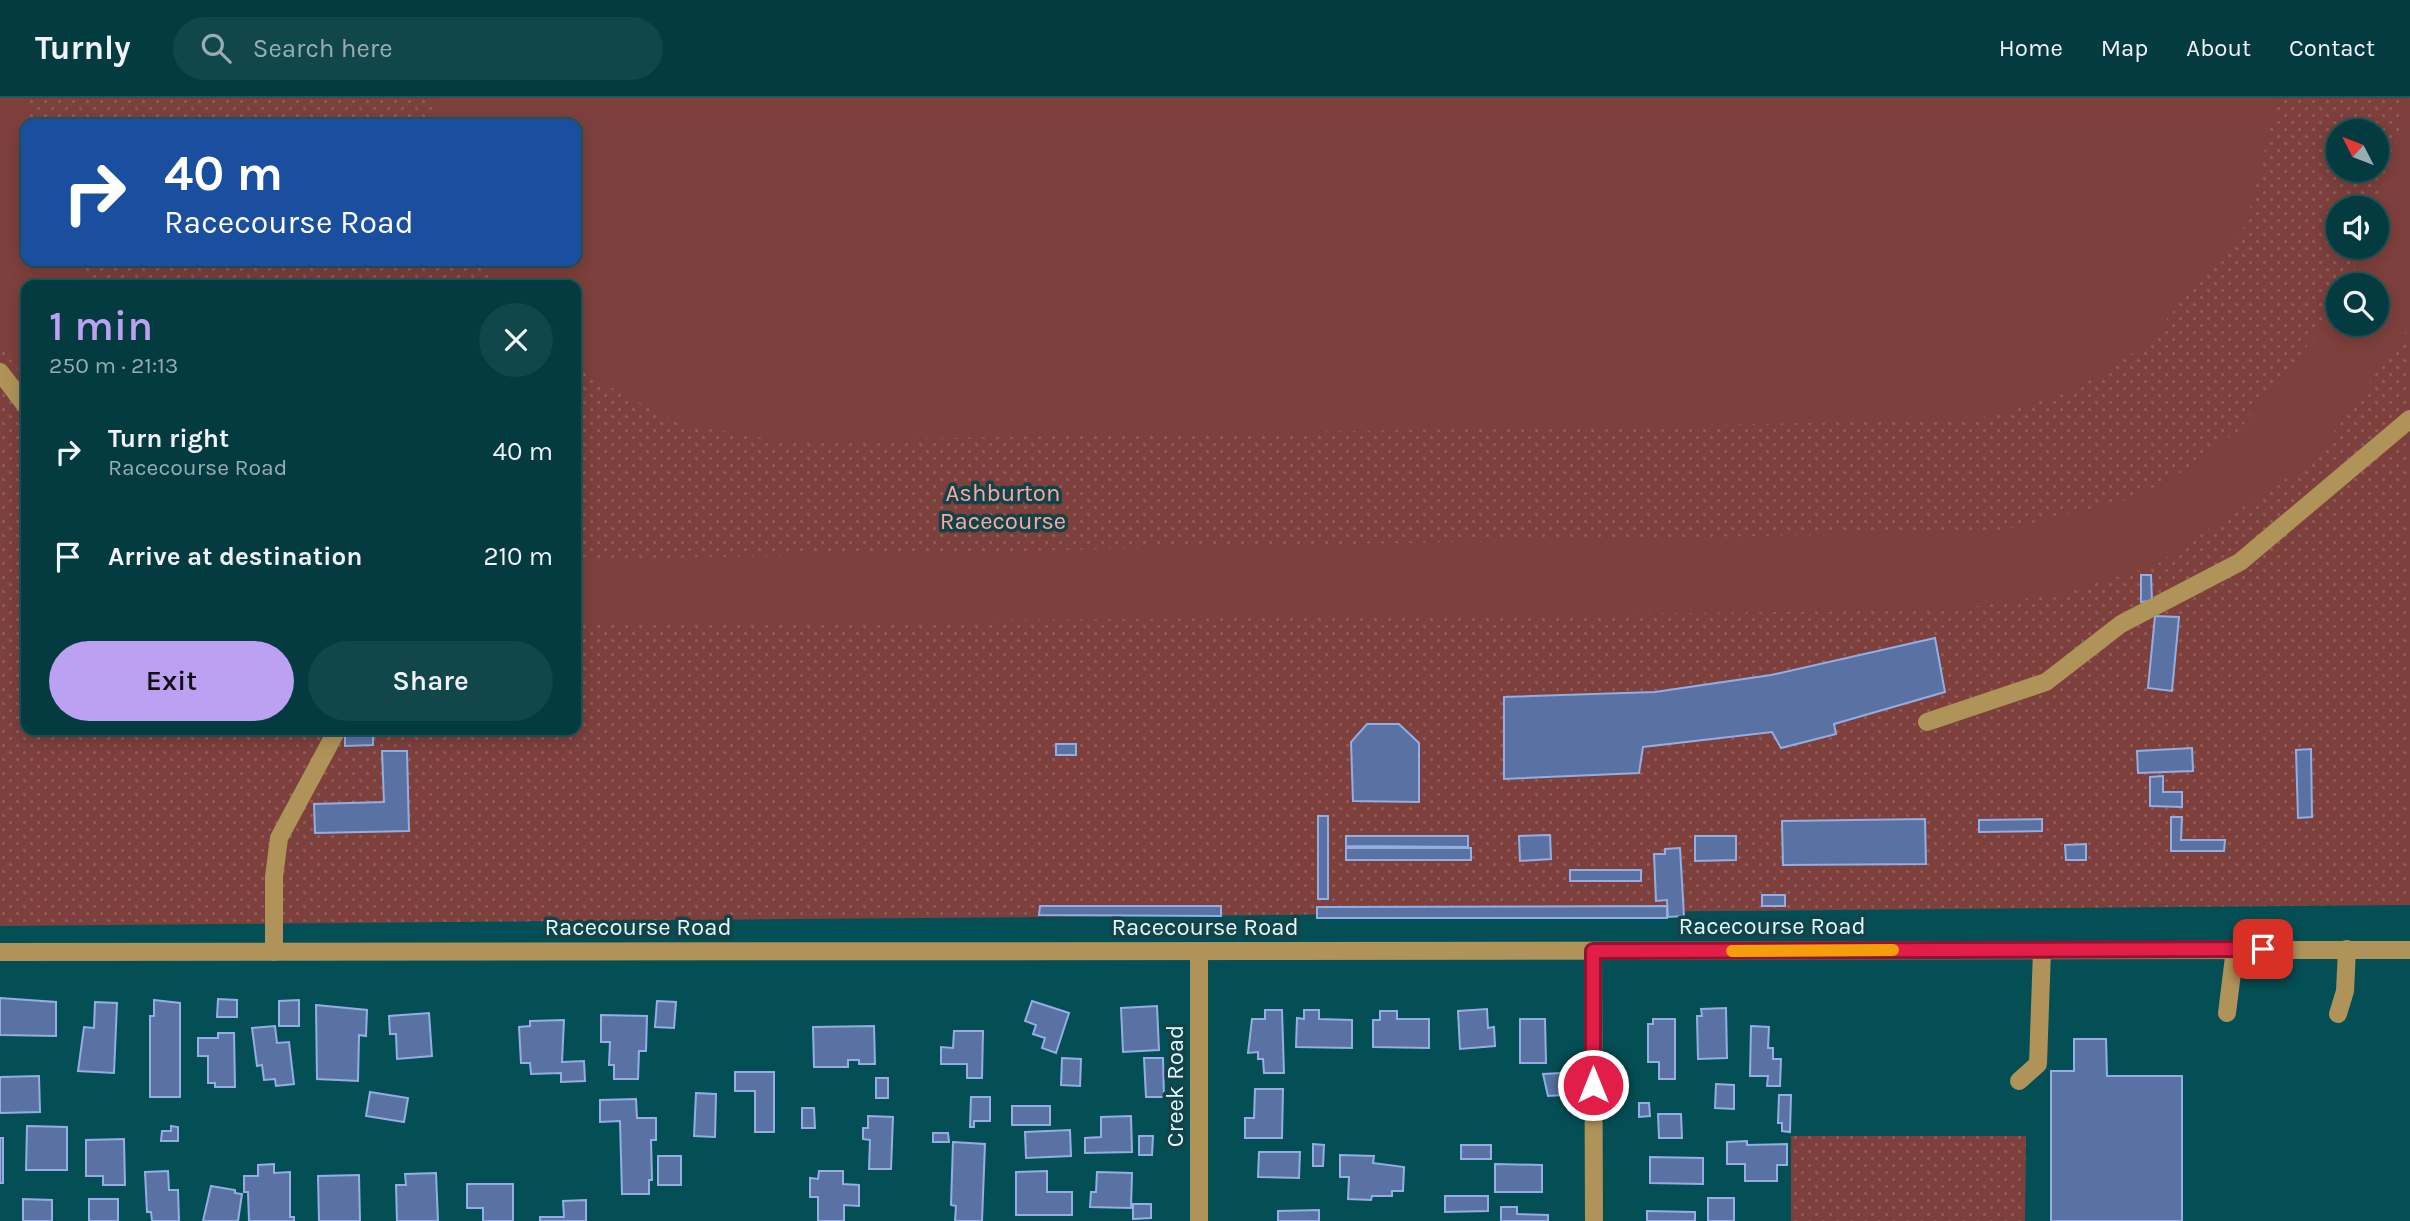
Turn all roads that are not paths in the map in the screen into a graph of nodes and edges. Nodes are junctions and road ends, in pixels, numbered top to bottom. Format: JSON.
{"nodes":[{"id":1,"x":0,"y":372,"type":"edge"},
{"id":2,"x":21,"y":399,"type":"edge"},
{"id":3,"x":2410,"y":419,"type":"edge"},
{"id":4,"x":1927,"y":722,"type":"dead end"},
{"id":5,"x":334,"y":735,"type":"edge"},
{"id":6,"x":2235,"y":949,"type":"junction"},
{"id":7,"x":2042,"y":950,"type":"junction"},
{"id":8,"x":2347,"y":950,"type":"junction"},
{"id":9,"x":2410,"y":950,"type":"edge"},
{"id":10,"x":1199,"y":951,"type":"junction"},
{"id":11,"x":1593,"y":951,"type":"junction"},
{"id":12,"x":0,"y":952,"type":"edge"},
{"id":13,"x":274,"y":952,"type":"junction"},
{"id":14,"x":2227,"y":1013,"type":"dead end"},
{"id":15,"x":2338,"y":1014,"type":"dead end"},
{"id":16,"x":2019,"y":1081,"type":"dead end"},
{"id":17,"x":1199,"y":1221,"type":"edge"},
{"id":18,"x":1594,"y":1221,"type":"edge"}],
"edges":[{"from":1,"to":2,"type":"street"},
{"from":3,"to":4,"type":"street"},
{"from":5,"to":13,"type":"street"},
{"from":6,"to":7,"type":"street","name":"Racecourse Road"},
{"from":6,"to":8,"type":"street","name":"Racecourse Road"},
{"from":6,"to":14,"type":"street"},
{"from":7,"to":11,"type":"street","name":"Racecourse Road"},
{"from":7,"to":16,"type":"street"},
{"from":8,"to":9,"type":"street","name":"Racecourse Road"},
{"from":8,"to":15,"type":"street"},
{"from":10,"to":11,"type":"street","name":"Racecourse Road"},
{"from":10,"to":13,"type":"street","name":"Racecourse Road"},
{"from":10,"to":17,"type":"street","name":"Creek Road"},
{"from":11,"to":18,"type":"street"},
{"from":12,"to":13,"type":"street","name":"Racecourse Road"}]}
